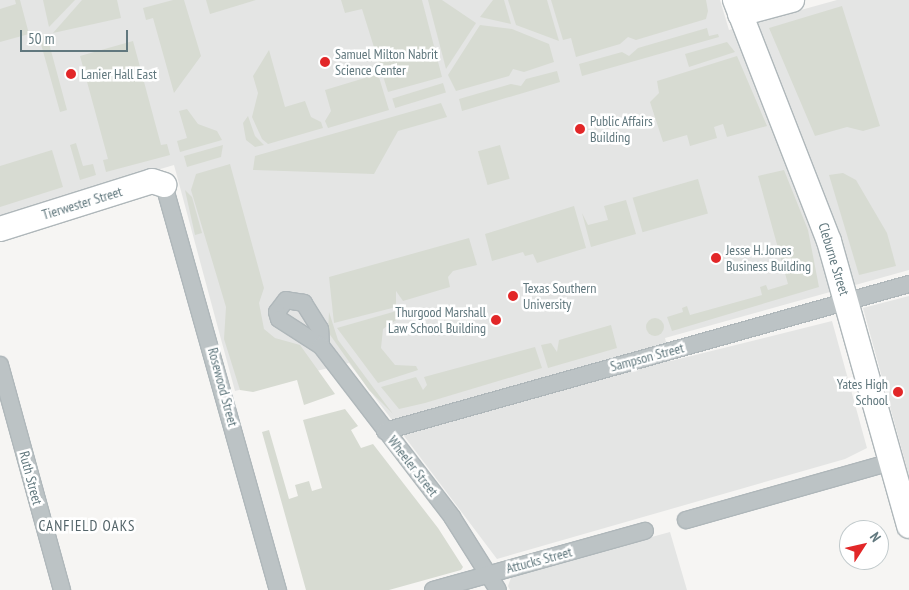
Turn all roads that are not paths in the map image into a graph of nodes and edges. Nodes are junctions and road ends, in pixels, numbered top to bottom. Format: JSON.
{"nodes":[{"id":1,"x":792,"y":0,"type":"edge"},
{"id":2,"x":738,"y":7,"type":"edge"},
{"id":3,"x":164,"y":185,"type":"joint"},
{"id":4,"x":0,"y":229,"type":"edge"},
{"id":5,"x":909,"y":284,"type":"edge"},
{"id":6,"x":846,"y":302,"type":"junction"},
{"id":7,"x":321,"y":346,"type":"dead end"},
{"id":8,"x":0,"y":365,"type":"edge"},
{"id":9,"x":386,"y":431,"type":"junction"},
{"id":10,"x":890,"y":462,"type":"junction"},
{"id":11,"x":686,"y":520,"type":"dead end"},
{"id":12,"x":909,"y":526,"type":"edge"},
{"id":13,"x":645,"y":531,"type":"dead end"},
{"id":14,"x":490,"y":574,"type":"junction"},
{"id":15,"x":62,"y":590,"type":"edge"},
{"id":16,"x":278,"y":590,"type":"edge"},
{"id":17,"x":433,"y":590,"type":"edge"},
{"id":18,"x":498,"y":590,"type":"edge"}],
"edges":[{"from":1,"to":2,"type":"main road"},
{"from":2,"to":6,"type":"main road","name":"Cleburne Street"},
{"from":3,"to":4,"type":"main road","name":"Tierwester Street"},
{"from":3,"to":16,"type":"street","name":"Rosewood Street"},
{"from":5,"to":6,"type":"street","name":"Sampson Street"},
{"from":6,"to":9,"type":"street","name":"Sampson Street"},
{"from":6,"to":10,"type":"main road","name":"Cleburne Street"},
{"from":7,"to":9,"type":"street","name":"Wheeler Street"},
{"from":8,"to":15,"type":"street","name":"Ruth Street"},
{"from":9,"to":14,"type":"street","name":"Wheeler Street"},
{"from":10,"to":11,"type":"street"},
{"from":10,"to":12,"type":"main road","name":"Cleburne Street"},
{"from":13,"to":14,"type":"street","name":"Attucks Street"},
{"from":14,"to":17,"type":"street","name":"Attucks Street"},
{"from":14,"to":18,"type":"street","name":"Wheeler Street"}]}
